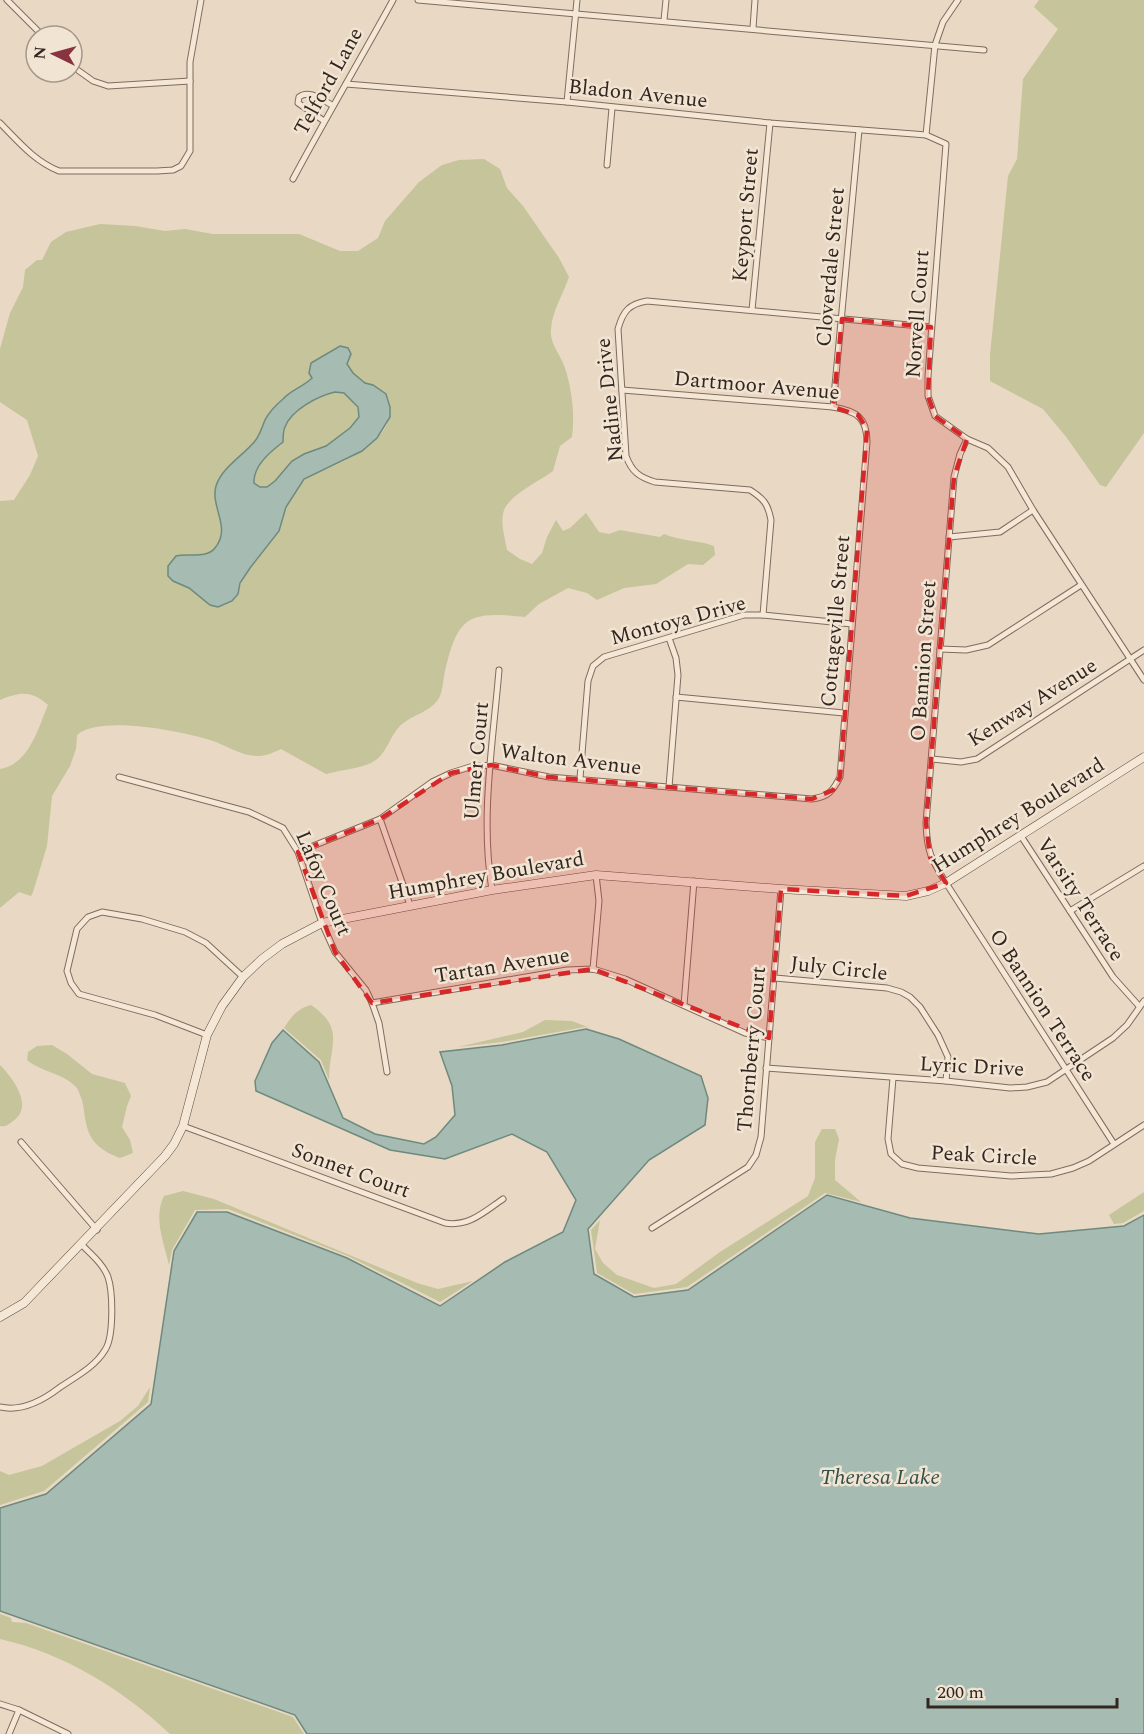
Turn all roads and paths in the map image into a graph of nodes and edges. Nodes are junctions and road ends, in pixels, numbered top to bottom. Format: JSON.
{"nodes":[{"id":1,"x":7,"y":0,"type":"edge"},
{"id":2,"x":201,"y":0,"type":"edge"},
{"id":3,"x":393,"y":0,"type":"edge"},
{"id":4,"x":418,"y":0,"type":"edge"},
{"id":5,"x":577,"y":0,"type":"edge"},
{"id":6,"x":666,"y":0,"type":"edge"},
{"id":7,"x":755,"y":0,"type":"edge"},
{"id":8,"x":958,"y":0,"type":"edge"},
{"id":9,"x":576,"y":14,"type":"junction"},
{"id":10,"x":664,"y":20,"type":"junction"},
{"id":11,"x":31,"y":24,"type":"edge"},
{"id":12,"x":753,"y":28,"type":"junction"},
{"id":13,"x":935,"y":45,"type":"junction"},
{"id":14,"x":984,"y":50,"type":"dead end"},
{"id":15,"x":84,"y":75,"type":"edge"},
{"id":16,"x":190,"y":81,"type":"junction"},
{"id":17,"x":346,"y":84,"type":"junction"},
{"id":18,"x":567,"y":102,"type":"junction"},
{"id":19,"x":332,"y":105,"type":"junction"},
{"id":20,"x":612,"y":108,"type":"junction"},
{"id":21,"x":324,"y":121,"type":"junction"},
{"id":22,"x":0,"y":123,"type":"edge"},
{"id":23,"x":770,"y":123,"type":"junction"},
{"id":24,"x":859,"y":130,"type":"junction"},
{"id":25,"x":926,"y":135,"type":"junction"},
{"id":26,"x":607,"y":165,"type":"dead end"},
{"id":27,"x":294,"y":179,"type":"dead end"},
{"id":28,"x":752,"y":310,"type":"junction"},
{"id":29,"x":842,"y":319,"type":"junction"},
{"id":30,"x":931,"y":327,"type":"junction"},
{"id":31,"x":622,"y":390,"type":"junction"},
{"id":32,"x":833,"y":407,"type":"junction"},
{"id":33,"x":967,"y":439,"type":"junction"},
{"id":34,"x":867,"y":442,"type":"joint"},
{"id":35,"x":1034,"y":510,"type":"junction"},
{"id":36,"x":949,"y":537,"type":"junction"},
{"id":37,"x":1081,"y":585,"type":"junction"},
{"id":38,"x":764,"y":615,"type":"junction"},
{"id":39,"x":852,"y":624,"type":"junction"},
{"id":40,"x":669,"y":638,"type":"junction"},
{"id":41,"x":940,"y":649,"type":"junction"},
{"id":42,"x":1144,"y":650,"type":"edge"},
{"id":43,"x":1131,"y":659,"type":"junction"},
{"id":44,"x":500,"y":670,"type":"dead end"},
{"id":45,"x":1144,"y":680,"type":"edge"},
{"id":46,"x":676,"y":697,"type":"junction"},
{"id":47,"x":844,"y":713,"type":"junction"},
{"id":48,"x":1144,"y":757,"type":"edge"},
{"id":49,"x":932,"y":759,"type":"junction"},
{"id":50,"x":491,"y":765,"type":"junction"},
{"id":51,"x":119,"y":777,"type":"dead end"},
{"id":52,"x":580,"y":778,"type":"junction"},
{"id":53,"x":669,"y":787,"type":"junction"},
{"id":54,"x":824,"y":797,"type":"joint"},
{"id":55,"x":380,"y":819,"type":"junction"},
{"id":56,"x":1021,"y":836,"type":"junction"},
{"id":57,"x":298,"y":852,"type":"junction"},
{"id":58,"x":1144,"y":866,"type":"edge"},
{"id":59,"x":596,"y":875,"type":"junction"},
{"id":60,"x":694,"y":881,"type":"junction"},
{"id":61,"x":946,"y":883,"type":"junction"},
{"id":62,"x":781,"y":889,"type":"junction"},
{"id":63,"x":492,"y":890,"type":"junction"},
{"id":64,"x":410,"y":905,"type":"junction"},
{"id":65,"x":1070,"y":911,"type":"junction"},
{"id":66,"x":322,"y":923,"type":"junction"},
{"id":67,"x":593,"y":969,"type":"junction"},
{"id":68,"x":243,"y":976,"type":"junction"},
{"id":69,"x":775,"y":978,"type":"junction"},
{"id":70,"x":372,"y":1003,"type":"junction"},
{"id":71,"x":1142,"y":1003,"type":"edge"},
{"id":72,"x":684,"y":1005,"type":"junction"},
{"id":73,"x":207,"y":1035,"type":"junction"},
{"id":74,"x":769,"y":1038,"type":"junction"},
{"id":75,"x":766,"y":1068,"type":"junction"},
{"id":76,"x":1065,"y":1070,"type":"junction"},
{"id":77,"x":387,"y":1072,"type":"dead end"},
{"id":78,"x":893,"y":1078,"type":"junction"},
{"id":79,"x":946,"y":1081,"type":"junction"},
{"id":80,"x":1144,"y":1125,"type":"edge"},
{"id":81,"x":183,"y":1126,"type":"junction"},
{"id":82,"x":21,"y":1142,"type":"dead end"},
{"id":83,"x":1114,"y":1144,"type":"junction"},
{"id":84,"x":503,"y":1199,"type":"dead end"},
{"id":85,"x":652,"y":1228,"type":"dead end"},
{"id":86,"x":97,"y":1230,"type":"junction"},
{"id":87,"x":82,"y":1245,"type":"junction"},
{"id":88,"x":0,"y":1317,"type":"edge"},
{"id":89,"x":0,"y":1407,"type":"edge"},
{"id":90,"x":0,"y":1704,"type":"edge"},
{"id":91,"x":19,"y":1710,"type":"junction"},
{"id":92,"x":9,"y":1734,"type":"edge"},
{"id":93,"x":68,"y":1734,"type":"edge"}],
"edges":[{"from":1,"to":11,"type":"street"},
{"from":2,"to":16,"type":"street"},
{"from":3,"to":17,"type":"street","name":"Telford Lane"},
{"from":4,"to":9,"type":"street"},
{"from":5,"to":9,"type":"street"},
{"from":6,"to":10,"type":"street"},
{"from":7,"to":12,"type":"street"},
{"from":8,"to":13,"type":"street"},
{"from":9,"to":10,"type":"street"},
{"from":9,"to":18,"type":"street"},
{"from":10,"to":12,"type":"street"},
{"from":12,"to":13,"type":"street"},
{"from":13,"to":14,"type":"street"},
{"from":13,"to":25,"type":"street"},
{"from":15,"to":16,"type":"street"},
{"from":16,"to":22,"type":"street"},
{"from":17,"to":18,"type":"street","name":"Bladon Avenue"},
{"from":17,"to":19,"type":"street","name":"Telford Lane"},
{"from":18,"to":20,"type":"street","name":"Bladon Avenue"},
{"from":19,"to":21,"type":"street","name":"Telford Lane"},
{"from":19,"to":21,"type":"street"},
{"from":20,"to":23,"type":"street","name":"Bladon Avenue"},
{"from":20,"to":26,"type":"street"},
{"from":21,"to":27,"type":"street","name":"Telford Lane"},
{"from":23,"to":24,"type":"street","name":"Bladon Avenue"},
{"from":23,"to":28,"type":"street","name":"Keyport Street"},
{"from":24,"to":25,"type":"street","name":"Bladon Avenue"},
{"from":24,"to":29,"type":"street","name":"Cloverdale Street"},
{"from":25,"to":30,"type":"street","name":"Norvell Court"},
{"from":28,"to":29,"type":"street","name":"Nadine Drive"},
{"from":28,"to":31,"type":"street","name":"Nadine Drive"},
{"from":29,"to":30,"type":"street","name":"Nadine Drive"},
{"from":29,"to":32,"type":"street","name":"Cloverdale Street"},
{"from":30,"to":33,"type":"street","name":"Norvell Court"},
{"from":31,"to":32,"type":"street","name":"Dartmoor Avenue"},
{"from":31,"to":38,"type":"street","name":"Nadine Drive"},
{"from":32,"to":34,"type":"street","name":"Dartmoor Avenue"},
{"from":33,"to":35,"type":"street","name":"Norvell Court"},
{"from":33,"to":36,"type":"street","name":"O Bannion Street"},
{"from":34,"to":39,"type":"street","name":"Cottageville Street"},
{"from":35,"to":36,"type":"street"},
{"from":35,"to":37,"type":"street","name":"Norvell Court"},
{"from":36,"to":41,"type":"street","name":"O Bannion Street"},
{"from":37,"to":41,"type":"street"},
{"from":37,"to":43,"type":"street","name":"Norvell Court"},
{"from":38,"to":39,"type":"street","name":"Montoya Drive"},
{"from":38,"to":40,"type":"street","name":"Montoya Drive"},
{"from":39,"to":47,"type":"street","name":"Cottageville Street"},
{"from":40,"to":46,"type":"street"},
{"from":40,"to":52,"type":"street","name":"Montoya Drive"},
{"from":41,"to":49,"type":"street","name":"O Bannion Street"},
{"from":42,"to":43,"type":"street","name":"Kenway Avenue"},
{"from":43,"to":45,"type":"street","name":"Norvell Court"},
{"from":43,"to":49,"type":"street","name":"Kenway Avenue"},
{"from":44,"to":50,"type":"street","name":"Ulmer Court"},
{"from":46,"to":47,"type":"street"},
{"from":46,"to":53,"type":"street"},
{"from":47,"to":54,"type":"street","name":"Cottageville Street"},
{"from":48,"to":56,"type":"street","name":"Humphrey Boulevard"},
{"from":49,"to":61,"type":"street","name":"O Bannion Street"},
{"from":50,"to":52,"type":"street","name":"Walton Avenue"},
{"from":50,"to":55,"type":"street","name":"Walton Avenue"},
{"from":50,"to":63,"type":"street","name":"Ulmer Court"},
{"from":51,"to":57,"type":"street","name":"Lafoy Court"},
{"from":52,"to":53,"type":"street","name":"Walton Avenue"},
{"from":53,"to":54,"type":"street","name":"Walton Avenue"},
{"from":55,"to":57,"type":"street","name":"Walton Avenue"},
{"from":55,"to":64,"type":"street"},
{"from":56,"to":61,"type":"street","name":"Humphrey Boulevard"},
{"from":56,"to":65,"type":"street","name":"Varsity Terrace"},
{"from":57,"to":66,"type":"street","name":"Lafoy Court"},
{"from":58,"to":65,"type":"street"},
{"from":59,"to":60,"type":"street","name":"Humphrey Boulevard"},
{"from":59,"to":63,"type":"street","name":"Humphrey Boulevard"},
{"from":59,"to":67,"type":"street"},
{"from":60,"to":62,"type":"street","name":"Humphrey Boulevard"},
{"from":60,"to":72,"type":"street"},
{"from":61,"to":62,"type":"street","name":"Humphrey Boulevard"},
{"from":61,"to":76,"type":"street","name":"O Bannion Terrace"},
{"from":62,"to":69,"type":"street","name":"Thornberry Court"},
{"from":63,"to":64,"type":"street","name":"Humphrey Boulevard"},
{"from":64,"to":66,"type":"street","name":"Humphrey Boulevard"},
{"from":65,"to":71,"type":"street","name":"Varsity Terrace"},
{"from":66,"to":68,"type":"street","name":"Humphrey Boulevard"},
{"from":66,"to":70,"type":"street","name":"Lafoy Court"},
{"from":67,"to":70,"type":"street","name":"Tartan Avenue"},
{"from":67,"to":72,"type":"street","name":"Tartan Avenue"},
{"from":68,"to":73,"type":"street","name":"Humphrey Boulevard"},
{"from":68,"to":73,"type":"street"},
{"from":69,"to":74,"type":"street","name":"Thornberry Court"},
{"from":69,"to":79,"type":"street","name":"July Circle"},
{"from":70,"to":77,"type":"street","name":"Lafoy Court"},
{"from":71,"to":76,"type":"street","name":"Lyric Drive"},
{"from":72,"to":74,"type":"street","name":"Tartan Avenue"},
{"from":73,"to":81,"type":"street","name":"Humphrey Boulevard"},
{"from":74,"to":75,"type":"street","name":"Thornberry Court"},
{"from":75,"to":78,"type":"street","name":"Lyric Drive"},
{"from":75,"to":85,"type":"street","name":"Thornberry Court"},
{"from":76,"to":79,"type":"street","name":"Lyric Drive"},
{"from":76,"to":83,"type":"street","name":"O Bannion Terrace"},
{"from":78,"to":79,"type":"street","name":"Lyric Drive"},
{"from":78,"to":83,"type":"street","name":"Peak Circle"},
{"from":80,"to":83,"type":"street","name":"Peak Circle"},
{"from":81,"to":84,"type":"street","name":"Sonnet Court"},
{"from":81,"to":86,"type":"street","name":"Humphrey Boulevard"},
{"from":82,"to":86,"type":"street"},
{"from":86,"to":87,"type":"street","name":"Humphrey Boulevard"},
{"from":87,"to":88,"type":"street","name":"Humphrey Boulevard"},
{"from":87,"to":89,"type":"street"},
{"from":90,"to":91,"type":"street"},
{"from":91,"to":92,"type":"street"},
{"from":91,"to":93,"type":"street"}]}
